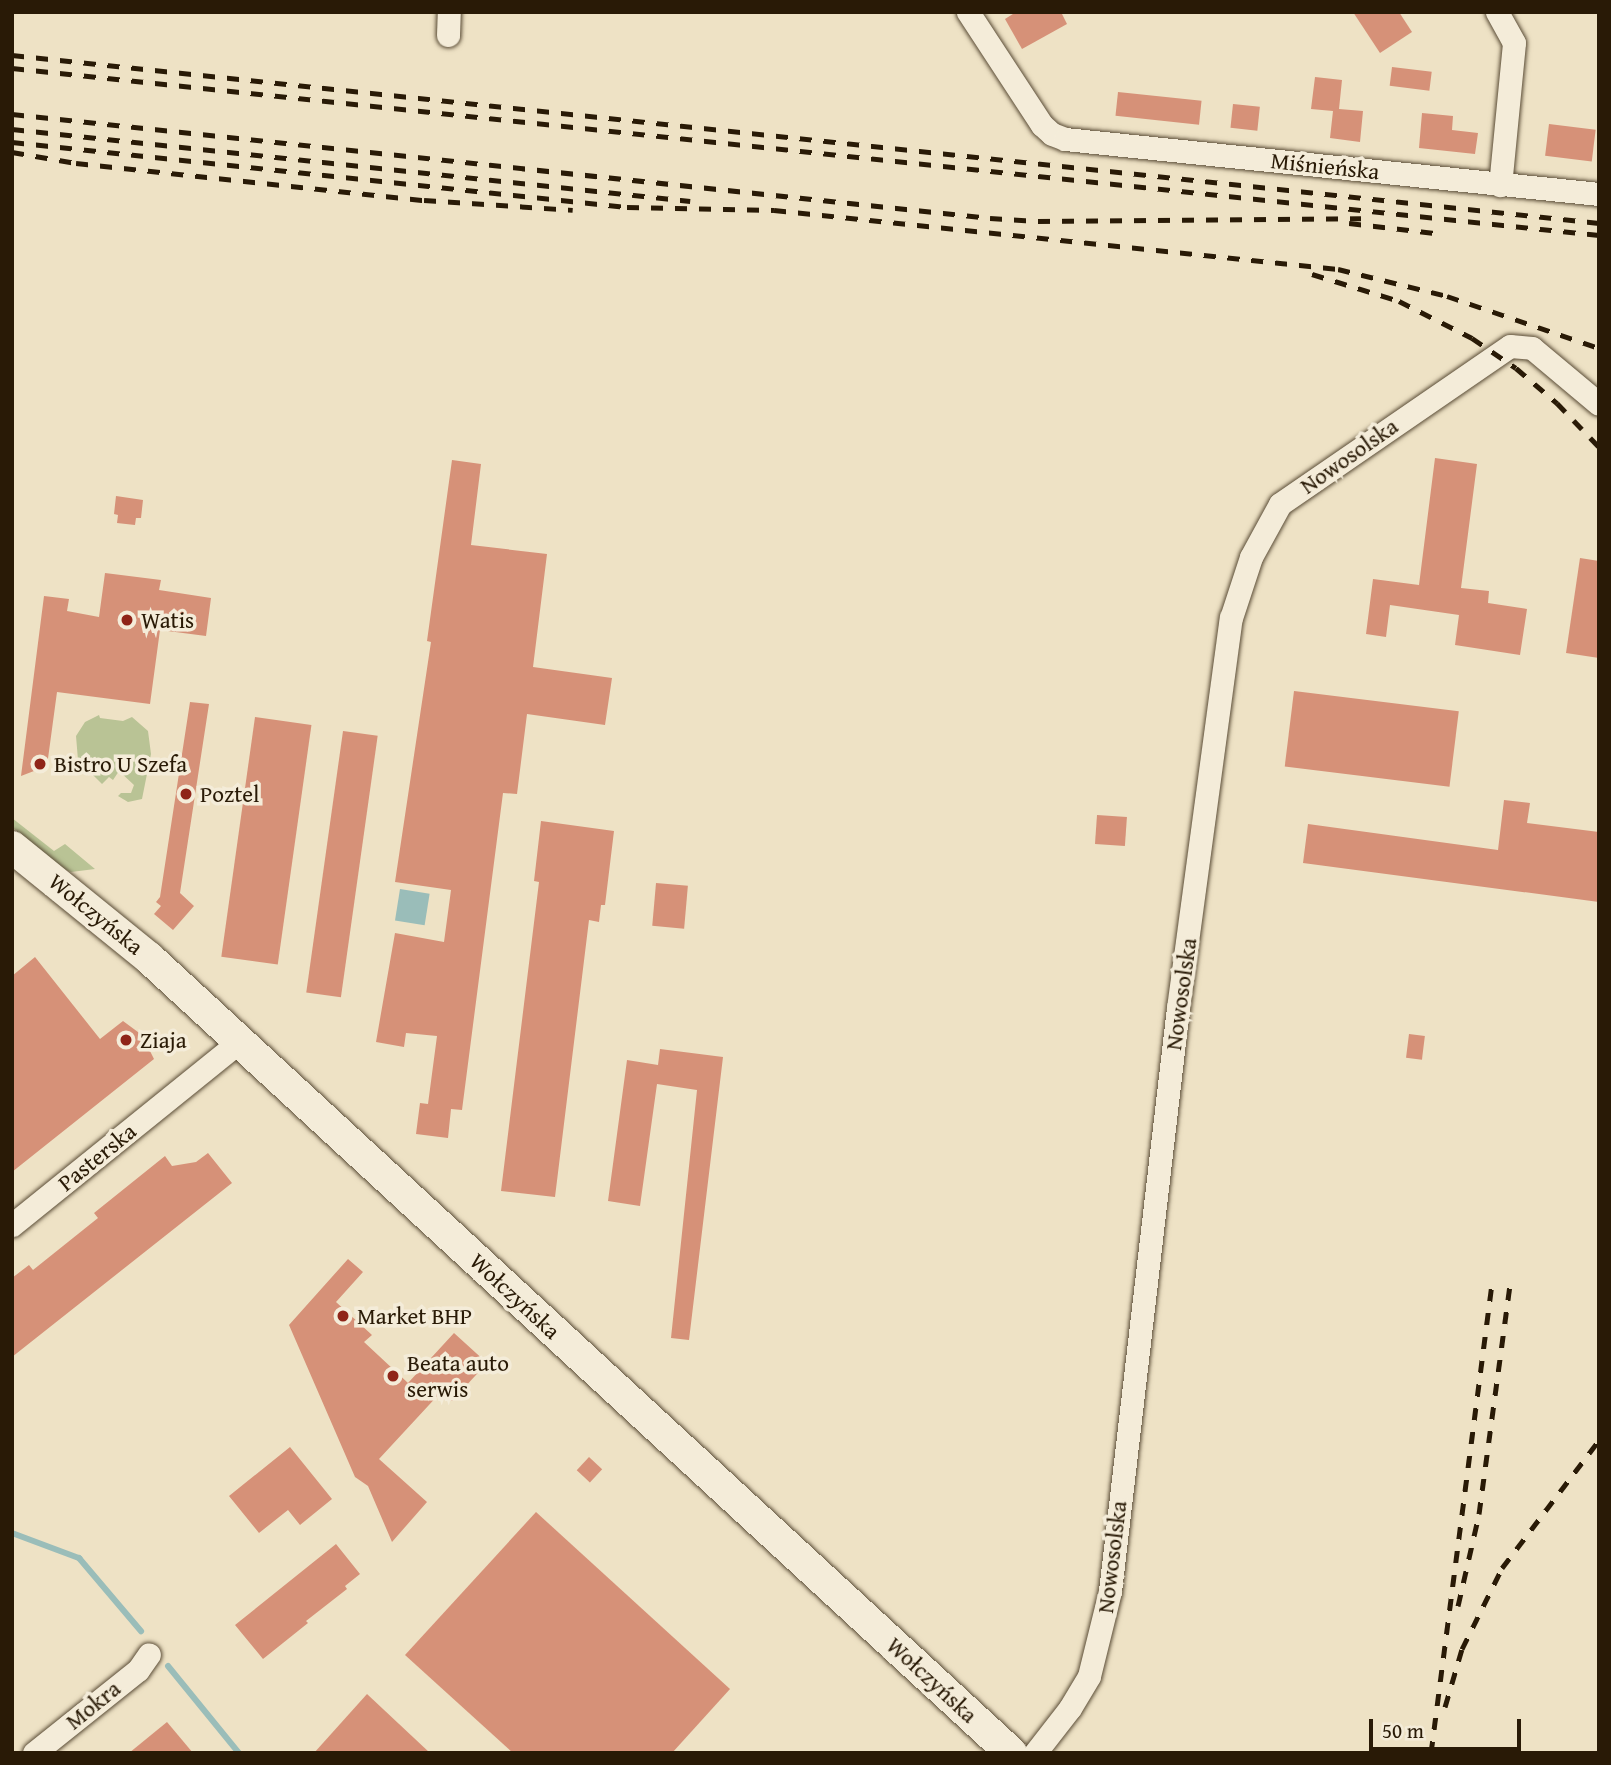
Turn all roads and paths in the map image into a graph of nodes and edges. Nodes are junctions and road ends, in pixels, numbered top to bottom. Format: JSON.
{"nodes":[{"id":1,"x":449,"y":12,"type":"edge"},
{"id":2,"x":968,"y":12,"type":"edge"},
{"id":3,"x":1497,"y":12,"type":"edge"},
{"id":4,"x":448,"y":35,"type":"dead end"},
{"id":5,"x":1500,"y":185,"type":"junction"},
{"id":6,"x":1599,"y":194,"type":"edge"},
{"id":7,"x":1599,"y":404,"type":"edge"},
{"id":8,"x":12,"y":847,"type":"edge"},
{"id":9,"x":240,"y":1041,"type":"junction"},
{"id":10,"x":12,"y":1225,"type":"edge"},
{"id":11,"x":149,"y":1654,"type":"dead end"},
{"id":12,"x":34,"y":1753,"type":"edge"},
{"id":13,"x":1011,"y":1753,"type":"edge"},
{"id":14,"x":1035,"y":1753,"type":"edge"}],
"edges":[{"from":1,"to":4,"type":"street"},
{"from":2,"to":5,"type":"street","name":"Miśnieńska"},
{"from":3,"to":5,"type":"street"},
{"from":5,"to":6,"type":"street","name":"Miśnieńska"},
{"from":7,"to":14,"type":"street","name":"Nowosolska"},
{"from":8,"to":9,"type":"street","name":"Wołczyńska"},
{"from":9,"to":10,"type":"street","name":"Pasterska"},
{"from":9,"to":13,"type":"street","name":"Wołczyńska"},
{"from":11,"to":12,"type":"street","name":"Mokra"}]}
